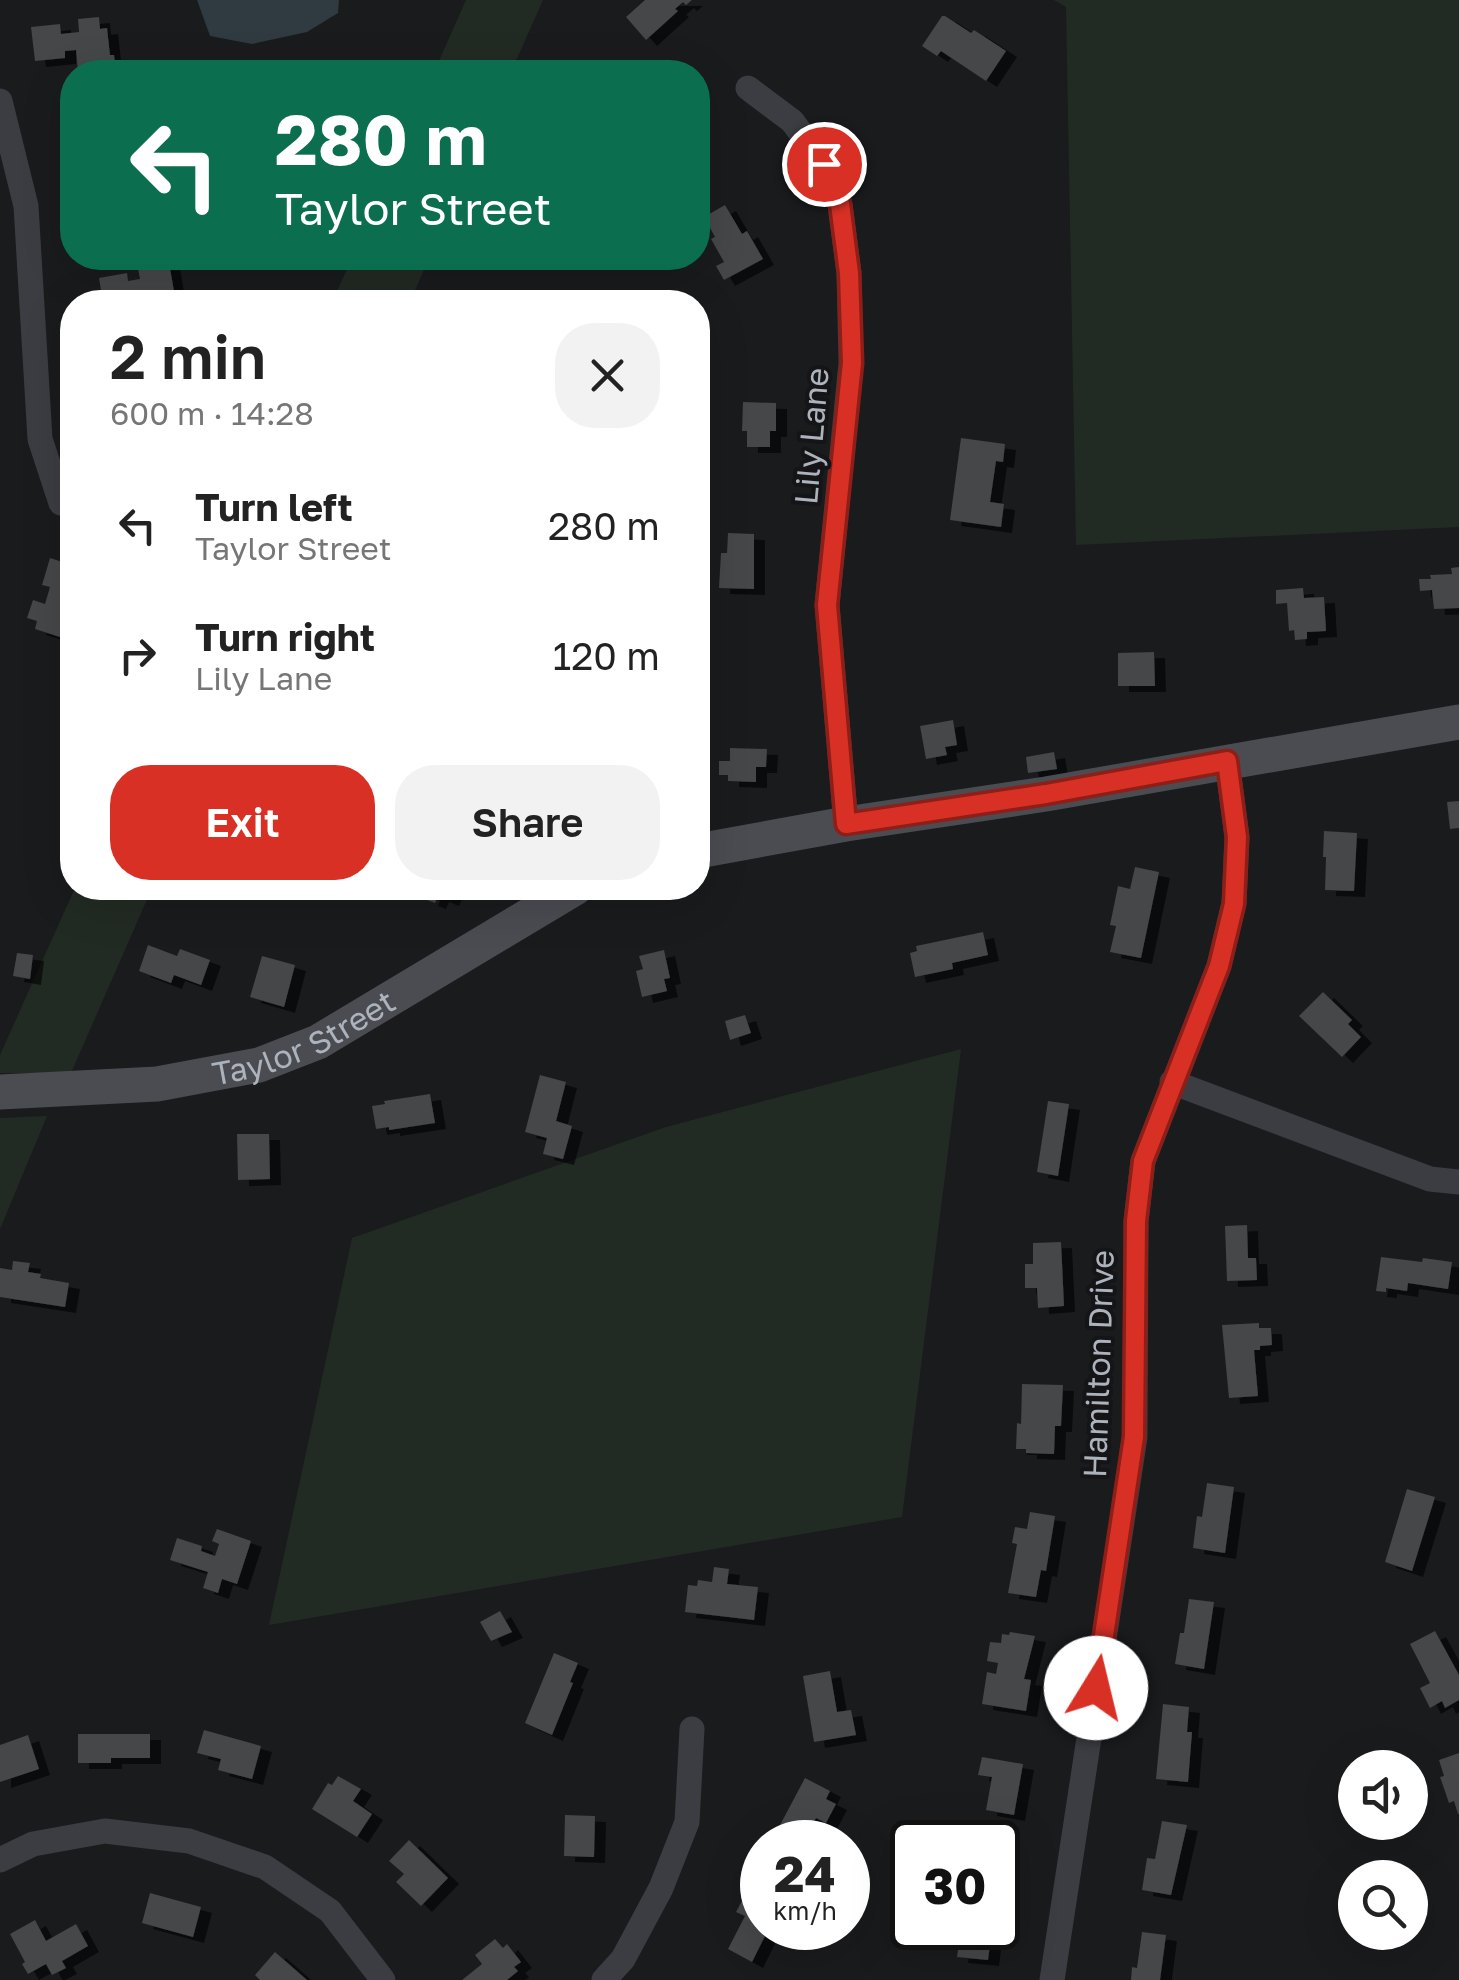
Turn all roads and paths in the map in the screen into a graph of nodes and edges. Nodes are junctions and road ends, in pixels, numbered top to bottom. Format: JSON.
{"nodes":[{"id":1,"x":748,"y":88,"type":"dead end"},
{"id":2,"x":0,"y":101,"type":"edge"},
{"id":3,"x":60,"y":501,"type":"edge"},
{"id":4,"x":1459,"y":722,"type":"edge"},
{"id":5,"x":1227,"y":761,"type":"junction"},
{"id":6,"x":846,"y":824,"type":"junction"},
{"id":7,"x":710,"y":849,"type":"edge"},
{"id":8,"x":555,"y":900,"type":"edge"},
{"id":9,"x":1172,"y":1082,"type":"junction"},
{"id":10,"x":0,"y":1092,"type":"edge"},
{"id":11,"x":1459,"y":1182,"type":"edge"},
{"id":12,"x":692,"y":1730,"type":"dead end"},
{"id":13,"x":0,"y":1860,"type":"edge"},
{"id":14,"x":383,"y":1980,"type":"edge"},
{"id":15,"x":604,"y":1980,"type":"edge"},
{"id":16,"x":1052,"y":1980,"type":"edge"}],
"edges":[{"from":1,"to":6,"type":"street","name":"Lily Lane"},
{"from":2,"to":3,"type":"street"},
{"from":4,"to":5,"type":"street"},
{"from":5,"to":6,"type":"street"},
{"from":5,"to":9,"type":"street","name":"Hamilton Drive"},
{"from":6,"to":7,"type":"street"},
{"from":8,"to":10,"type":"street","name":"Taylor Street"},
{"from":9,"to":11,"type":"street"},
{"from":9,"to":16,"type":"street","name":"Hamilton Drive"},
{"from":12,"to":15,"type":"street"},
{"from":13,"to":14,"type":"street"}]}
